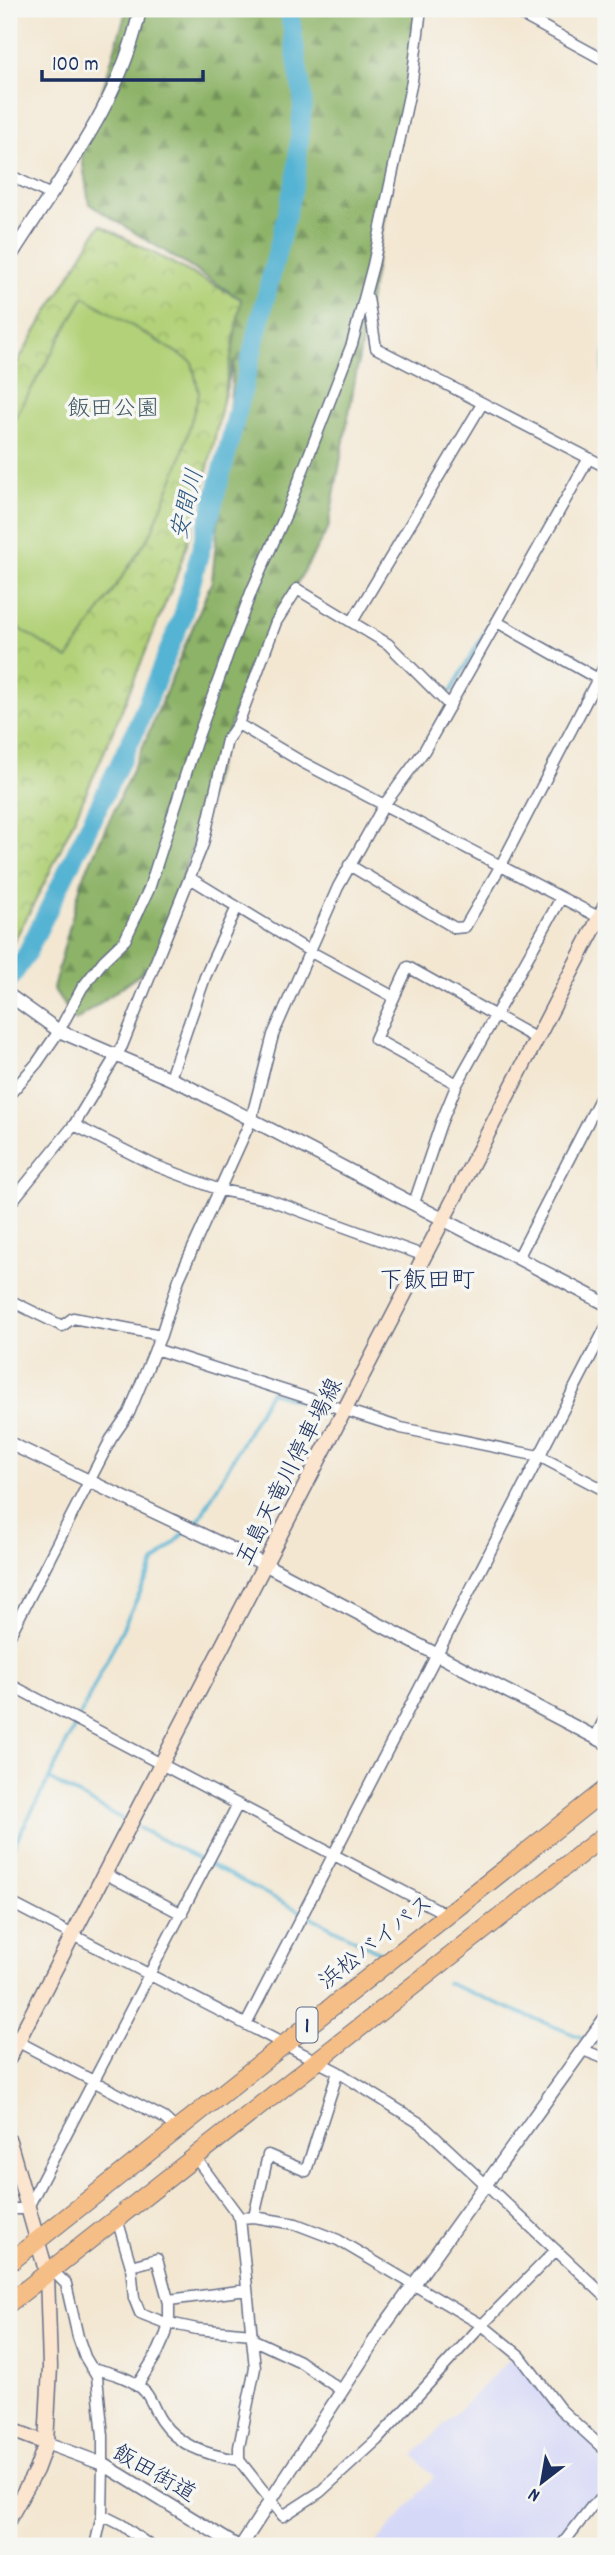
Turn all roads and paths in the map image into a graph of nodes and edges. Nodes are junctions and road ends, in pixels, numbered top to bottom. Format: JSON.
{"nodes":[{"id":1,"x":140,"y":9,"type":"edge"},
{"id":2,"x":421,"y":9,"type":"edge"},
{"id":3,"x":511,"y":9,"type":"edge"},
{"id":4,"x":606,"y":61,"type":"edge"},
{"id":5,"x":9,"y":175,"type":"edge"},
{"id":6,"x":49,"y":194,"type":"junction"},
{"id":7,"x":9,"y":259,"type":"edge"},
{"id":8,"x":367,"y":292,"type":"junction"},
{"id":9,"x":482,"y":404,"type":"junction"},
{"id":10,"x":589,"y":458,"type":"junction"},
{"id":11,"x":606,"y":467,"type":"edge"},
{"id":12,"x":352,"y":622,"type":"junction"},
{"id":13,"x":497,"y":622,"type":"junction"},
{"id":14,"x":606,"y":663,"type":"edge"},
{"id":15,"x":598,"y":679,"type":"junction"},
{"id":16,"x":450,"y":706,"type":"junction"},
{"id":17,"x":238,"y":724,"type":"junction"},
{"id":18,"x":384,"y":805,"type":"junction"},
{"id":19,"x":349,"y":865,"type":"junction"},
{"id":20,"x":500,"y":867,"type":"junction"},
{"id":21,"x":190,"y":878,"type":"junction"},
{"id":22,"x":561,"y":898,"type":"junction"},
{"id":23,"x":237,"y":907,"type":"junction"},
{"id":24,"x":604,"y":914,"type":"edge"},
{"id":25,"x":311,"y":952,"type":"junction"},
{"id":26,"x":9,"y":995,"type":"edge"},
{"id":27,"x":394,"y":997,"type":"junction"},
{"id":28,"x":496,"y":1015,"type":"junction"},
{"id":29,"x":55,"y":1029,"type":"junction"},
{"id":30,"x":537,"y":1039,"type":"junction"},
{"id":31,"x":117,"y":1055,"type":"junction"},
{"id":32,"x":170,"y":1078,"type":"junction"},
{"id":33,"x":457,"y":1084,"type":"junction"},
{"id":34,"x":606,"y":1087,"type":"edge"},
{"id":35,"x":9,"y":1095,"type":"edge"},
{"id":36,"x":251,"y":1120,"type":"junction"},
{"id":37,"x":74,"y":1125,"type":"junction"},
{"id":38,"x":220,"y":1190,"type":"junction"},
{"id":39,"x":414,"y":1203,"type":"junction"},
{"id":40,"x":9,"y":1205,"type":"edge"},
{"id":41,"x":445,"y":1219,"type":"junction"},
{"id":42,"x":425,"y":1255,"type":"junction"},
{"id":43,"x":518,"y":1258,"type":"junction"},
{"id":44,"x":9,"y":1300,"type":"edge"},
{"id":45,"x":606,"y":1304,"type":"edge"},
{"id":46,"x":606,"y":1327,"type":"edge"},
{"id":47,"x":160,"y":1335,"type":"junction"},
{"id":48,"x":155,"y":1349,"type":"junction"},
{"id":49,"x":344,"y":1411,"type":"junction"},
{"id":50,"x":9,"y":1443,"type":"edge"},
{"id":51,"x":539,"y":1456,"type":"junction"},
{"id":52,"x":90,"y":1482,"type":"junction"},
{"id":53,"x":606,"y":1491,"type":"edge"},
{"id":54,"x":266,"y":1564,"type":"junction"},
{"id":55,"x":9,"y":1637,"type":"edge"},
{"id":56,"x":438,"y":1655,"type":"junction"},
{"id":57,"x":9,"y":1684,"type":"edge"},
{"id":58,"x":606,"y":1716,"type":"edge"},
{"id":59,"x":601,"y":1740,"type":"edge"},
{"id":60,"x":161,"y":1762,"type":"junction"},
{"id":61,"x":606,"y":1789,"type":"edge"},
{"id":62,"x":238,"y":1804,"type":"junction"},
{"id":63,"x":606,"y":1835,"type":"edge"},
{"id":64,"x":334,"y":1854,"type":"junction"},
{"id":65,"x":104,"y":1873,"type":"junction"},
{"id":66,"x":9,"y":1902,"type":"edge"},
{"id":67,"x":182,"y":1914,"type":"junction"},
{"id":68,"x":448,"y":1915,"type":"junction"},
{"id":69,"x":72,"y":1934,"type":"junction"},
{"id":70,"x":150,"y":1974,"type":"junction"},
{"id":71,"x":606,"y":2017,"type":"edge"},
{"id":72,"x":246,"y":2024,"type":"junction"},
{"id":73,"x":12,"y":2039,"type":"edge"},
{"id":74,"x":284,"y":2043,"type":"junction"},
{"id":75,"x":583,"y":2050,"type":"junction"},
{"id":76,"x":9,"y":2058,"type":"edge"},
{"id":77,"x":606,"y":2059,"type":"edge"},
{"id":78,"x":316,"y":2061,"type":"junction"},
{"id":79,"x":338,"y":2072,"type":"junction"},
{"id":80,"x":94,"y":2082,"type":"junction"},
{"id":81,"x":176,"y":2129,"type":"junction"},
{"id":82,"x":9,"y":2141,"type":"edge"},
{"id":83,"x":195,"y":2157,"type":"junction"},
{"id":84,"x":486,"y":2183,"type":"junction"},
{"id":85,"x":9,"y":2209,"type":"edge"},
{"id":86,"x":27,"y":2209,"type":"junction"},
{"id":87,"x":254,"y":2217,"type":"junction"},
{"id":88,"x":240,"y":2218,"type":"junction"},
{"id":89,"x":117,"y":2219,"type":"junction"},
{"id":90,"x":36,"y":2240,"type":"junction"},
{"id":91,"x":556,"y":2250,"type":"junction"},
{"id":92,"x":9,"y":2263,"type":"edge"},
{"id":93,"x":131,"y":2266,"type":"junction"},
{"id":94,"x":49,"y":2272,"type":"junction"},
{"id":95,"x":414,"y":2284,"type":"junction"},
{"id":96,"x":247,"y":2290,"type":"junction"},
{"id":97,"x":606,"y":2297,"type":"edge"},
{"id":98,"x":169,"y":2300,"type":"junction"},
{"id":99,"x":9,"y":2303,"type":"edge"},
{"id":100,"x":169,"y":2323,"type":"junction"},
{"id":101,"x":482,"y":2325,"type":"junction"},
{"id":102,"x":252,"y":2337,"type":"junction"},
{"id":103,"x":91,"y":2368,"type":"junction"},
{"id":104,"x":137,"y":2386,"type":"junction"},
{"id":105,"x":342,"y":2391,"type":"junction"},
{"id":106,"x":9,"y":2429,"type":"edge"},
{"id":107,"x":46,"y":2443,"type":"junction"},
{"id":108,"x":606,"y":2451,"type":"edge"},
{"id":109,"x":239,"y":2459,"type":"junction"},
{"id":110,"x":103,"y":2464,"type":"junction"},
{"id":111,"x":606,"y":2495,"type":"edge"},
{"id":112,"x":271,"y":2501,"type":"junction"},
{"id":113,"x":102,"y":2515,"type":"junction"},
{"id":114,"x":9,"y":2519,"type":"edge"},
{"id":115,"x":95,"y":2546,"type":"edge"},
{"id":116,"x":150,"y":2546,"type":"edge"},
{"id":117,"x":239,"y":2546,"type":"edge"},
{"id":118,"x":561,"y":2546,"type":"edge"}],
"edges":[{"from":1,"to":6,"type":"street"},
{"from":2,"to":8,"type":"street"},
{"from":3,"to":4,"type":"street"},
{"from":5,"to":6,"type":"street"},
{"from":6,"to":7,"type":"street"},
{"from":8,"to":9,"type":"street"},
{"from":8,"to":29,"type":"street"},
{"from":9,"to":10,"type":"street"},
{"from":9,"to":12,"type":"street"},
{"from":10,"to":11,"type":"street"},
{"from":10,"to":13,"type":"street"},
{"from":12,"to":16,"type":"street"},
{"from":12,"to":17,"type":"street"},
{"from":13,"to":15,"type":"street"},
{"from":13,"to":16,"type":"street"},
{"from":14,"to":15,"type":"street"},
{"from":15,"to":20,"type":"street"},
{"from":16,"to":18,"type":"street"},
{"from":17,"to":18,"type":"street"},
{"from":17,"to":21,"type":"street"},
{"from":18,"to":19,"type":"street"},
{"from":18,"to":20,"type":"street"},
{"from":19,"to":20,"type":"street"},
{"from":19,"to":25,"type":"street"},
{"from":20,"to":22,"type":"street"},
{"from":21,"to":23,"type":"street"},
{"from":21,"to":31,"type":"street"},
{"from":22,"to":24,"type":"street"},
{"from":22,"to":28,"type":"street"},
{"from":23,"to":25,"type":"street"},
{"from":23,"to":32,"type":"street"},
{"from":24,"to":30,"type":"main road","name":"五島天竜川停車場線"},
{"from":25,"to":27,"type":"street"},
{"from":25,"to":36,"type":"street"},
{"from":26,"to":29,"type":"street"},
{"from":27,"to":28,"type":"street"},
{"from":27,"to":33,"type":"street"},
{"from":28,"to":30,"type":"street"},
{"from":28,"to":33,"type":"street"},
{"from":29,"to":31,"type":"street"},
{"from":29,"to":35,"type":"street"},
{"from":30,"to":41,"type":"main road","name":"五島天竜川停車場線"},
{"from":31,"to":32,"type":"street"},
{"from":31,"to":37,"type":"street"},
{"from":32,"to":36,"type":"street"},
{"from":33,"to":39,"type":"street"},
{"from":34,"to":43,"type":"street"},
{"from":36,"to":38,"type":"street"},
{"from":36,"to":39,"type":"street"},
{"from":37,"to":38,"type":"street"},
{"from":37,"to":40,"type":"street"},
{"from":38,"to":42,"type":"street"},
{"from":38,"to":47,"type":"street"},
{"from":39,"to":41,"type":"street"},
{"from":41,"to":42,"type":"main road","name":"五島天竜川停車場線"},
{"from":41,"to":43,"type":"street"},
{"from":42,"to":49,"type":"main road","name":"五島天竜川停車場線"},
{"from":43,"to":45,"type":"street"},
{"from":44,"to":47,"type":"street"},
{"from":46,"to":51,"type":"street"},
{"from":47,"to":48,"type":"street"},
{"from":48,"to":49,"type":"street"},
{"from":48,"to":52,"type":"street"},
{"from":49,"to":51,"type":"street"},
{"from":49,"to":54,"type":"main road","name":"五島天竜川停車場線"},
{"from":50,"to":52,"type":"street"},
{"from":51,"to":53,"type":"street"},
{"from":51,"to":56,"type":"street"},
{"from":52,"to":54,"type":"street"},
{"from":52,"to":55,"type":"street"},
{"from":54,"to":56,"type":"street"},
{"from":54,"to":60,"type":"main road","name":"五島天竜川停車場線"},
{"from":56,"to":59,"type":"street"},
{"from":56,"to":64,"type":"street"},
{"from":57,"to":60,"type":"street"},
{"from":58,"to":59,"type":"street"},
{"from":60,"to":62,"type":"street"},
{"from":60,"to":65,"type":"main road","name":"五島天竜川停車場線"},
{"from":61,"to":68,"type":"highway","name":"浜松バイパス","number":"1"},
{"from":62,"to":64,"type":"street"},
{"from":62,"to":67,"type":"street"},
{"from":63,"to":78,"type":"highway","number":"1"},
{"from":64,"to":68,"type":"street"},
{"from":64,"to":72,"type":"street"},
{"from":65,"to":67,"type":"street"},
{"from":65,"to":69,"type":"main road","name":"五島天竜川停車場線"},
{"from":66,"to":69,"type":"street"},
{"from":67,"to":70,"type":"street"},
{"from":68,"to":74,"type":"highway","name":"浜松バイパス","number":"1"},
{"from":69,"to":70,"type":"street"},
{"from":69,"to":73,"type":"main road","name":"五島天竜川停車場線"},
{"from":70,"to":72,"type":"street"},
{"from":70,"to":80,"type":"street"},
{"from":71,"to":75,"type":"street"},
{"from":72,"to":74,"type":"street"},
{"from":73,"to":76,"type":"main road","name":"五島天竜川停車場線"},
{"from":73,"to":80,"type":"street"},
{"from":74,"to":78,"type":"street"},
{"from":74,"to":81,"type":"highway","name":"浜松バイパス","number":"1"},
{"from":75,"to":77,"type":"street"},
{"from":75,"to":84,"type":"street"},
{"from":78,"to":79,"type":"street"},
{"from":78,"to":83,"type":"highway","number":"1"},
{"from":79,"to":84,"type":"street"},
{"from":79,"to":87,"type":"street"},
{"from":80,"to":81,"type":"street"},
{"from":80,"to":86,"type":"street"},
{"from":81,"to":90,"type":"highway","name":"浜松バイパス","number":"1"},
{"from":82,"to":86,"type":"main road"},
{"from":83,"to":88,"type":"street"},
{"from":83,"to":89,"type":"highway","number":"1"},
{"from":84,"to":91,"type":"street"},
{"from":84,"to":95,"type":"street"},
{"from":85,"to":86,"type":"street"},
{"from":86,"to":90,"type":"main road"},
{"from":87,"to":88,"type":"street"},
{"from":87,"to":95,"type":"street"},
{"from":88,"to":96,"type":"street"},
{"from":89,"to":93,"type":"street"},
{"from":89,"to":94,"type":"highway","number":"1"},
{"from":90,"to":92,"type":"highway","name":"浜松バイパス","number":"1"},
{"from":90,"to":94,"type":"main road"},
{"from":91,"to":97,"type":"street"},
{"from":91,"to":101,"type":"street"},
{"from":93,"to":98,"type":"street"},
{"from":93,"to":100,"type":"street"},
{"from":94,"to":99,"type":"highway","number":"1"},
{"from":94,"to":103,"type":"street"},
{"from":94,"to":107,"type":"main road"},
{"from":95,"to":101,"type":"street"},
{"from":95,"to":105,"type":"street"},
{"from":96,"to":98,"type":"street"},
{"from":96,"to":102,"type":"street"},
{"from":98,"to":100,"type":"street"},
{"from":100,"to":102,"type":"street"},
{"from":100,"to":104,"type":"street"},
{"from":101,"to":108,"type":"street"},
{"from":101,"to":112,"type":"street"},
{"from":102,"to":105,"type":"street"},
{"from":102,"to":109,"type":"street"},
{"from":103,"to":104,"type":"street"},
{"from":103,"to":110,"type":"street"},
{"from":104,"to":109,"type":"street"},
{"from":105,"to":112,"type":"street"},
{"from":106,"to":107,"type":"main road"},
{"from":107,"to":110,"type":"street","name":"飯田街道"},
{"from":107,"to":114,"type":"main road"},
{"from":109,"to":112,"type":"street"},
{"from":110,"to":113,"type":"street"},
{"from":110,"to":117,"type":"street","name":"飯田街道"},
{"from":111,"to":118,"type":"street"},
{"from":112,"to":117,"type":"street"},
{"from":113,"to":115,"type":"street"},
{"from":113,"to":116,"type":"street"}]}
